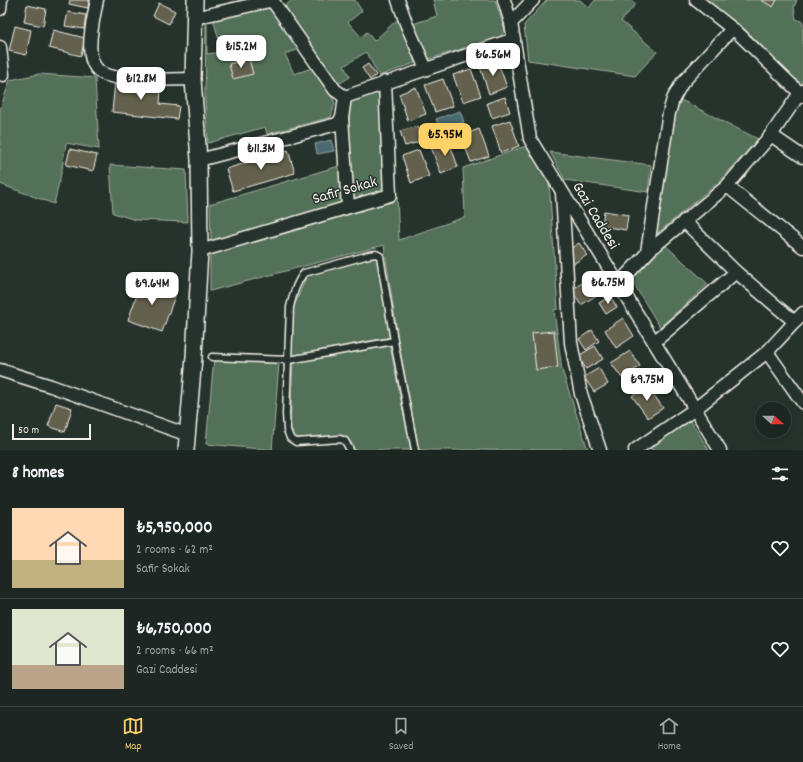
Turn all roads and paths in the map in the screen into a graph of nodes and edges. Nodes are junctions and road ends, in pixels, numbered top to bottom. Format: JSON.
{"nodes":[{"id":1,"x":1,"y":0,"type":"edge"},
{"id":2,"x":97,"y":0,"type":"edge"},
{"id":3,"x":195,"y":0,"type":"edge"},
{"id":4,"x":398,"y":0,"type":"edge"},
{"id":5,"x":504,"y":0,"type":"edge"},
{"id":6,"x":533,"y":0,"type":"edge"},
{"id":7,"x":696,"y":0,"type":"edge"},
{"id":8,"x":0,"y":9,"type":"edge"},
{"id":9,"x":194,"y":18,"type":"junction"},
{"id":10,"x":512,"y":23,"type":"junction"},
{"id":11,"x":732,"y":28,"type":"junction"},
{"id":12,"x":514,"y":39,"type":"junction"},
{"id":13,"x":0,"y":47,"type":"edge"},
{"id":14,"x":426,"y":69,"type":"junction"},
{"id":15,"x":3,"y":75,"type":"dead end"},
{"id":16,"x":192,"y":79,"type":"junction"},
{"id":17,"x":385,"y":82,"type":"junction"},
{"id":18,"x":802,"y":93,"type":"edge"},
{"id":19,"x":345,"y":96,"type":"junction"},
{"id":20,"x":342,"y":118,"type":"junction"},
{"id":21,"x":770,"y":135,"type":"junction"},
{"id":22,"x":803,"y":157,"type":"edge"},
{"id":23,"x":199,"y":160,"type":"junction"},
{"id":24,"x":727,"y":186,"type":"junction"},
{"id":25,"x":562,"y":192,"type":"junction"},
{"id":26,"x":348,"y":206,"type":"junction"},
{"id":27,"x":684,"y":221,"type":"junction"},
{"id":28,"x":803,"y":247,"type":"edge"},
{"id":29,"x":200,"y":251,"type":"junction"},
{"id":30,"x":647,"y":252,"type":"junction"},
{"id":31,"x":736,"y":272,"type":"junction"},
{"id":32,"x":618,"y":284,"type":"junction"},
{"id":33,"x":803,"y":313,"type":"edge"},
{"id":34,"x":794,"y":322,"type":"junction"},
{"id":35,"x":394,"y":341,"type":"junction"},
{"id":36,"x":654,"y":342,"type":"junction"},
{"id":37,"x":767,"y":352,"type":"junction"},
{"id":38,"x":212,"y":357,"type":"dead end"},
{"id":39,"x":289,"y":360,"type":"junction"},
{"id":40,"x":0,"y":370,"type":"edge"},
{"id":41,"x":803,"y":403,"type":"edge"},
{"id":42,"x":695,"y":409,"type":"junction"},
{"id":43,"x":188,"y":435,"type":"junction"},
{"id":44,"x":186,"y":450,"type":"edge"},
{"id":45,"x":350,"y":450,"type":"edge"},
{"id":46,"x":415,"y":450,"type":"edge"},
{"id":47,"x":600,"y":450,"type":"edge"},
{"id":48,"x":635,"y":450,"type":"edge"},
{"id":49,"x":720,"y":450,"type":"edge"}],
"edges":[{"from":1,"to":8,"type":"street"},
{"from":2,"to":16,"type":"street"},
{"from":3,"to":9,"type":"street"},
{"from":4,"to":14,"type":"street"},
{"from":5,"to":10,"type":"street","name":"Gazi Caddesi"},
{"from":6,"to":10,"type":"street"},
{"from":7,"to":11,"type":"street"},
{"from":9,"to":16,"type":"street"},
{"from":9,"to":19,"type":"street"},
{"from":10,"to":12,"type":"street","name":"Gazi Caddesi"},
{"from":11,"to":18,"type":"street"},
{"from":11,"to":30,"type":"street"},
{"from":12,"to":14,"type":"street"},
{"from":12,"to":25,"type":"street","name":"Gazi Caddesi"},
{"from":13,"to":15,"type":"street"},
{"from":14,"to":17,"type":"street"},
{"from":16,"to":23,"type":"street"},
{"from":17,"to":19,"type":"street"},
{"from":17,"to":26,"type":"street","name":"Safir Sokak"},
{"from":18,"to":21,"type":"street"},
{"from":19,"to":20,"type":"street"},
{"from":20,"to":23,"type":"street"},
{"from":20,"to":26,"type":"street"},
{"from":21,"to":22,"type":"street"},
{"from":21,"to":24,"type":"street"},
{"from":23,"to":29,"type":"street"},
{"from":24,"to":27,"type":"street"},
{"from":24,"to":28,"type":"street"},
{"from":25,"to":32,"type":"street","name":"Gazi Caddesi"},
{"from":25,"to":47,"type":"street"},
{"from":26,"to":29,"type":"street","name":"Safir Sokak"},
{"from":27,"to":30,"type":"street"},
{"from":27,"to":31,"type":"street"},
{"from":29,"to":43,"type":"street"},
{"from":30,"to":32,"type":"street"},
{"from":31,"to":34,"type":"street"},
{"from":31,"to":36,"type":"street"},
{"from":32,"to":36,"type":"street","name":"Gazi Caddesi"},
{"from":33,"to":34,"type":"street"},
{"from":34,"to":37,"type":"street"},
{"from":35,"to":39,"type":"lane"},
{"from":35,"to":39,"type":"lane"},
{"from":35,"to":46,"type":"lane"},
{"from":36,"to":42,"type":"street","name":"Gazi Caddesi"},
{"from":37,"to":41,"type":"street"},
{"from":37,"to":42,"type":"street"},
{"from":38,"to":39,"type":"lane"},
{"from":39,"to":45,"type":"lane"},
{"from":40,"to":43,"type":"street"},
{"from":42,"to":48,"type":"street"},
{"from":42,"to":49,"type":"street","name":"Gazi Caddesi"},
{"from":43,"to":44,"type":"street"}]}
